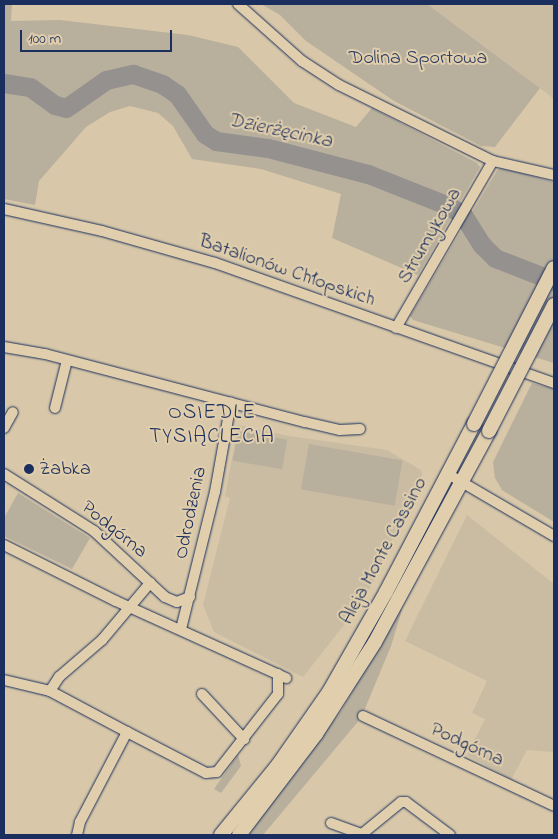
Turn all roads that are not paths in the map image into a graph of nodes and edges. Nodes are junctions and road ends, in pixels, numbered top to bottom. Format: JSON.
{"nodes":[{"id":1,"x":238,"y":4,"type":"edge"},
{"id":2,"x":493,"y":161,"type":"junction"},
{"id":3,"x":554,"y":175,"type":"edge"},
{"id":4,"x":4,"y":209,"type":"edge"},
{"id":5,"x":554,"y":268,"type":"edge"},
{"id":6,"x":554,"y":305,"type":"edge"},
{"id":7,"x":396,"y":328,"type":"junction"},
{"id":8,"x":4,"y":347,"type":"edge"},
{"id":9,"x":67,"y":360,"type":"junction"},
{"id":10,"x":554,"y":383,"type":"edge"},
{"id":11,"x":231,"y":402,"type":"junction"},
{"id":12,"x":54,"y":408,"type":"dead end"},
{"id":13,"x":13,"y":412,"type":"dead end"},
{"id":14,"x":4,"y":428,"type":"edge"},
{"id":15,"x":360,"y":429,"type":"dead end"},
{"id":16,"x":4,"y":474,"type":"edge"},
{"id":17,"x":448,"y":474,"type":"junction"},
{"id":18,"x":462,"y":482,"type":"junction"},
{"id":19,"x":554,"y":536,"type":"edge"},
{"id":20,"x":4,"y":545,"type":"edge"},
{"id":21,"x":150,"y":583,"type":"junction"},
{"id":22,"x":190,"y":597,"type":"junction"},
{"id":23,"x":130,"y":607,"type":"junction"},
{"id":24,"x":181,"y":629,"type":"junction"},
{"id":25,"x":4,"y":680,"type":"edge"},
{"id":26,"x":50,"y":691,"type":"junction"},
{"id":27,"x":202,"y":694,"type":"dead end"},
{"id":28,"x":364,"y":716,"type":"dead end"},
{"id":29,"x":126,"y":732,"type":"junction"},
{"id":30,"x":244,"y":739,"type":"junction"},
{"id":31,"x":554,"y":806,"type":"edge"},
{"id":32,"x":331,"y":823,"type":"dead end"},
{"id":33,"x":77,"y":835,"type":"edge"},
{"id":34,"x":221,"y":835,"type":"edge"},
{"id":35,"x":239,"y":835,"type":"edge"},
{"id":36,"x":450,"y":835,"type":"edge"}],
"edges":[{"from":1,"to":2,"type":"street"},
{"from":2,"to":3,"type":"street"},
{"from":2,"to":7,"type":"street","name":"Strumykowa"},
{"from":4,"to":7,"type":"street","name":"Batalionów Chłopskich"},
{"from":5,"to":17,"type":"street","name":"Aleja Monte Cassino","bridge":true},
{"from":6,"to":18,"type":"street","name":"Aleja Monte Cassino","bridge":true},
{"from":7,"to":10,"type":"street","name":"Batalionów Chłopskich"},
{"from":8,"to":9,"type":"street"},
{"from":9,"to":11,"type":"street"},
{"from":9,"to":12,"type":"street"},
{"from":11,"to":15,"type":"street"},
{"from":11,"to":22,"type":"street","name":"Odrodzenia"},
{"from":13,"to":14,"type":"street"},
{"from":16,"to":21,"type":"street","name":"Podgórna"},
{"from":17,"to":18,"type":"street"},
{"from":17,"to":34,"type":"street","name":"Aleja Monte Cassino"},
{"from":18,"to":19,"type":"street"},
{"from":18,"to":35,"type":"street","name":"Aleja Monte Cassino"},
{"from":20,"to":23,"type":"street"},
{"from":21,"to":22,"type":"street","name":"Podgórna"},
{"from":21,"to":23,"type":"street","name":"Podgórna"},
{"from":22,"to":24,"type":"street","name":"Odrodzenia"},
{"from":23,"to":24,"type":"street"},
{"from":23,"to":26,"type":"street","name":"Podgórna"},
{"from":24,"to":30,"type":"street"},
{"from":25,"to":26,"type":"street"},
{"from":26,"to":29,"type":"street"},
{"from":27,"to":30,"type":"street"},
{"from":28,"to":31,"type":"street","name":"Podgórna"},
{"from":29,"to":30,"type":"street"},
{"from":29,"to":33,"type":"street"},
{"from":32,"to":36,"type":"street"}]}
